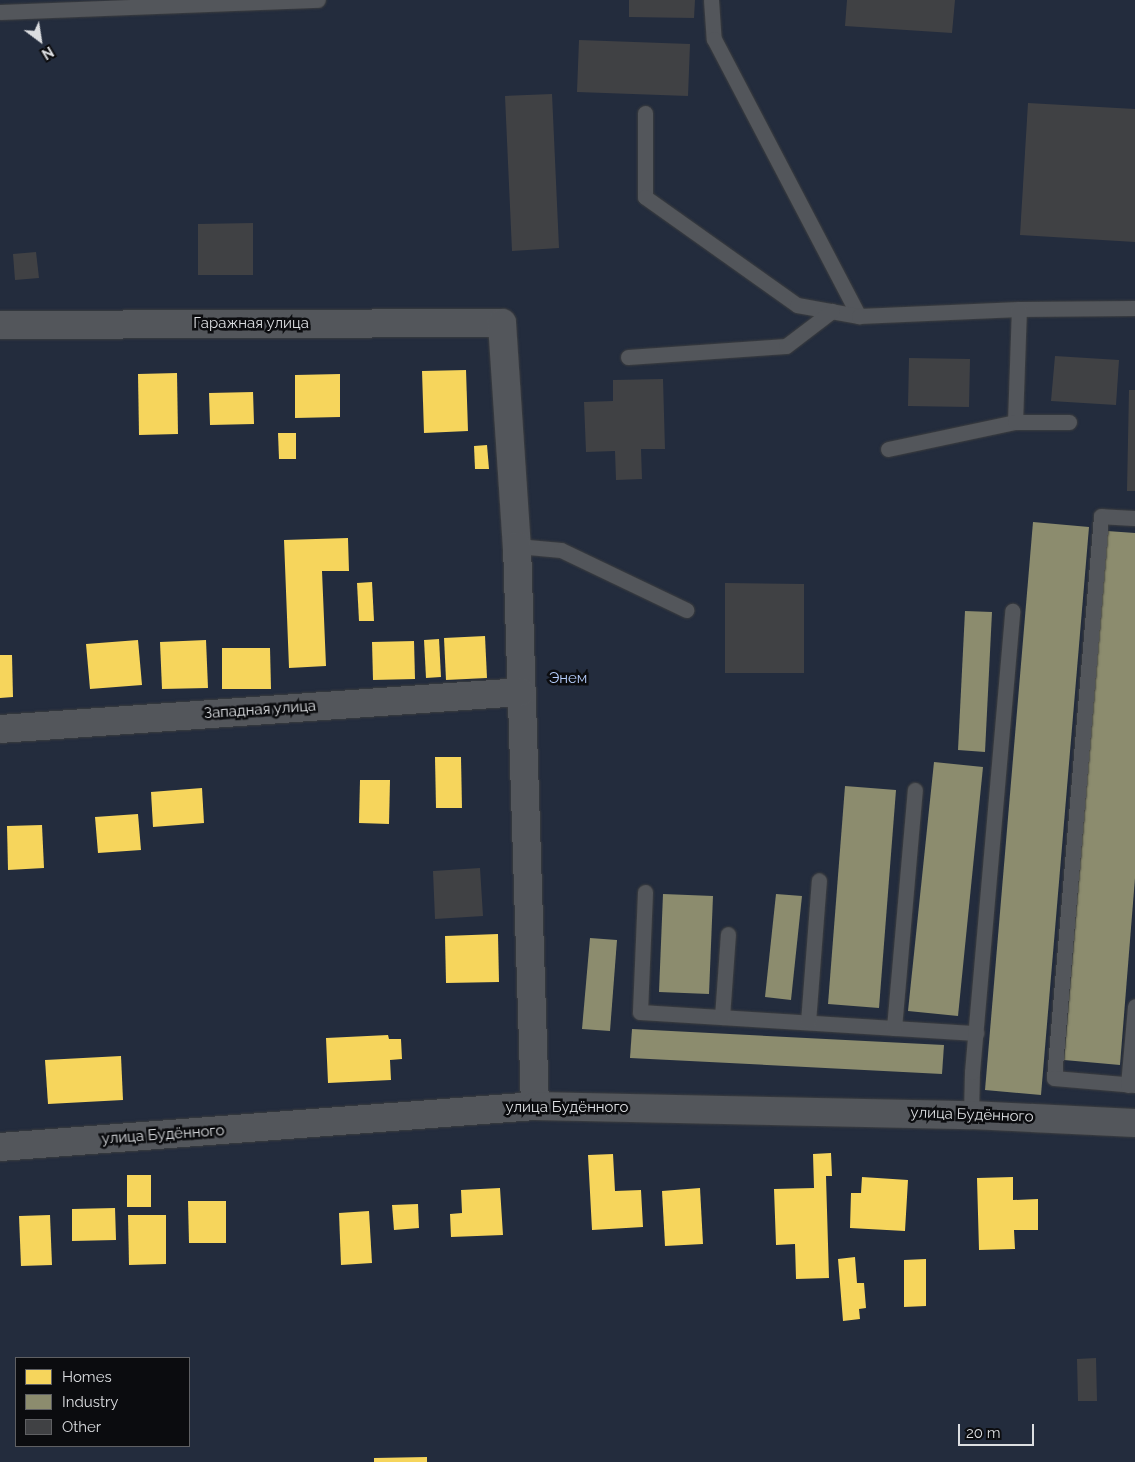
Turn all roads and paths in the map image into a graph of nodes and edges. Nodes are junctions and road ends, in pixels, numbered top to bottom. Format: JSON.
{"nodes":[{"id":1,"x":318,"y":0,"type":"edge"},
{"id":2,"x":711,"y":0,"type":"edge"},
{"id":3,"x":0,"y":12,"type":"edge"},
{"id":4,"x":645,"y":113,"type":"dead end"},
{"id":5,"x":1135,"y":308,"type":"edge"},
{"id":6,"x":1019,"y":309,"type":"junction"},
{"id":7,"x":832,"y":312,"type":"junction"},
{"id":8,"x":859,"y":316,"type":"junction"},
{"id":9,"x":0,"y":325,"type":"edge"},
{"id":10,"x":628,"y":357,"type":"dead end"},
{"id":11,"x":1015,"y":422,"type":"junction"},
{"id":12,"x":1069,"y":422,"type":"dead end"},
{"id":13,"x":888,"y":449,"type":"dead end"},
{"id":14,"x":1135,"y":518,"type":"edge"},
{"id":15,"x":517,"y":546,"type":"junction"},
{"id":16,"x":686,"y":610,"type":"dead end"},
{"id":17,"x":1012,"y":611,"type":"dead end"},
{"id":18,"x":521,"y":692,"type":"junction"},
{"id":19,"x":0,"y":729,"type":"edge"},
{"id":20,"x":915,"y":790,"type":"dead end"},
{"id":21,"x":819,"y":880,"type":"dead end"},
{"id":22,"x":645,"y":892,"type":"dead end"},
{"id":23,"x":728,"y":934,"type":"dead end"},
{"id":24,"x":1135,"y":1006,"type":"edge"},
{"id":25,"x":722,"y":1017,"type":"junction"},
{"id":26,"x":808,"y":1022,"type":"junction"},
{"id":27,"x":894,"y":1028,"type":"junction"},
{"id":28,"x":976,"y":1033,"type":"junction"},
{"id":29,"x":1132,"y":1085,"type":"edge"},
{"id":30,"x":535,"y":1106,"type":"junction"},
{"id":31,"x":971,"y":1115,"type":"junction"},
{"id":32,"x":1135,"y":1124,"type":"edge"},
{"id":33,"x":0,"y":1147,"type":"edge"}],
"edges":[{"from":1,"to":3,"type":"lane"},
{"from":2,"to":8,"type":"lane"},
{"from":4,"to":7,"type":"lane"},
{"from":5,"to":6,"type":"lane"},
{"from":6,"to":8,"type":"lane"},
{"from":6,"to":11,"type":"lane"},
{"from":7,"to":8,"type":"lane"},
{"from":7,"to":10,"type":"lane"},
{"from":9,"to":15,"type":"street","name":"Гаражная улица"},
{"from":11,"to":12,"type":"lane"},
{"from":11,"to":13,"type":"lane"},
{"from":14,"to":29,"type":"lane"},
{"from":15,"to":16,"type":"lane"},
{"from":15,"to":18,"type":"street"},
{"from":17,"to":28,"type":"lane"},
{"from":18,"to":19,"type":"street","name":"Западная улица"},
{"from":18,"to":30,"type":"street"},
{"from":20,"to":27,"type":"lane"},
{"from":21,"to":26,"type":"lane"},
{"from":22,"to":25,"type":"lane"},
{"from":23,"to":25,"type":"lane"},
{"from":24,"to":29,"type":"lane"},
{"from":25,"to":26,"type":"lane"},
{"from":26,"to":27,"type":"lane"},
{"from":27,"to":28,"type":"lane"},
{"from":28,"to":31,"type":"lane"},
{"from":30,"to":31,"type":"street","name":"улица Будённого"},
{"from":30,"to":33,"type":"street","name":"улица Будённого"},
{"from":31,"to":32,"type":"street","name":"улица Будённого"}]}
